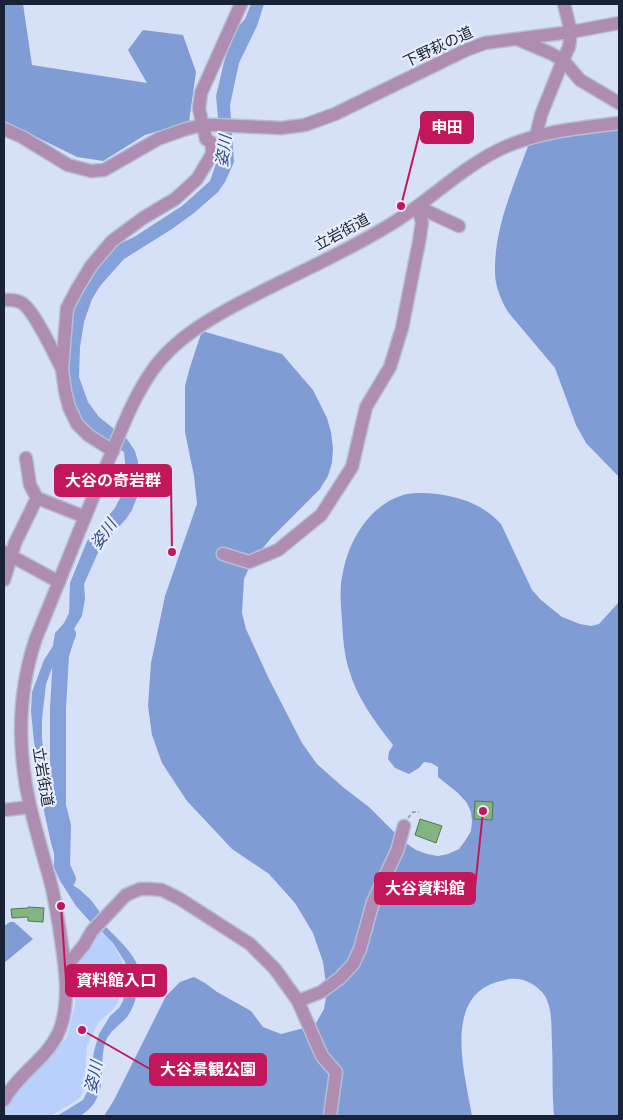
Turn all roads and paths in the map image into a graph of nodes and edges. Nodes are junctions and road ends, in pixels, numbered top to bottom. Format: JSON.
{"nodes":[{"id":1,"x":241,"y":4,"type":"edge"},
{"id":2,"x":564,"y":4,"type":"edge"},
{"id":3,"x":619,"y":23,"type":"edge"},
{"id":4,"x":571,"y":32,"type":"junction"},
{"id":5,"x":517,"y":39,"type":"junction"},
{"id":6,"x":563,"y":60,"type":"junction"},
{"id":7,"x":619,"y":103,"type":"edge"},
{"id":8,"x":619,"y":123,"type":"edge"},
{"id":9,"x":208,"y":125,"type":"junction"},
{"id":10,"x":4,"y":130,"type":"edge"},
{"id":11,"x":536,"y":136,"type":"junction"},
{"id":12,"x":418,"y":207,"type":"junction"},
{"id":13,"x":459,"y":226,"type":"dead end"},
{"id":14,"x":4,"y":300,"type":"edge"},
{"id":15,"x":62,"y":369,"type":"junction"},
{"id":16,"x":113,"y":451,"type":"junction"},
{"id":17,"x":26,"y":458,"type":"dead end"},
{"id":18,"x":37,"y":498,"type":"junction"},
{"id":19,"x":85,"y":517,"type":"junction"},
{"id":20,"x":7,"y":554,"type":"edge"},
{"id":21,"x":224,"y":554,"type":"dead end"},
{"id":22,"x":4,"y":580,"type":"edge"},
{"id":23,"x":59,"y":582,"type":"junction"},
{"id":24,"x":30,"y":807,"type":"junction"},
{"id":25,"x":4,"y":810,"type":"edge"},
{"id":26,"x":404,"y":826,"type":"dead end"},
{"id":27,"x":65,"y":968,"type":"junction"},
{"id":28,"x":298,"y":1001,"type":"junction"},
{"id":29,"x":4,"y":1100,"type":"edge"},
{"id":30,"x":330,"y":1116,"type":"edge"}],
"edges":[{"from":1,"to":9,"type":"street"},
{"from":2,"to":4,"type":"street"},
{"from":3,"to":4,"type":"street","name":"下野萩の道"},
{"from":4,"to":5,"type":"street","name":"下野萩の道"},
{"from":4,"to":6,"type":"street"},
{"from":5,"to":6,"type":"street"},
{"from":5,"to":9,"type":"street","name":"下野萩の道"},
{"from":6,"to":7,"type":"street"},
{"from":6,"to":11,"type":"street"},
{"from":8,"to":11,"type":"street","name":"立岩街道"},
{"from":9,"to":10,"type":"street"},
{"from":9,"to":15,"type":"street"},
{"from":11,"to":12,"type":"street","name":"立岩街道"},
{"from":12,"to":13,"type":"street"},
{"from":12,"to":16,"type":"street","name":"立岩街道"},
{"from":12,"to":21,"type":"street"},
{"from":14,"to":15,"type":"street"},
{"from":15,"to":16,"type":"street"},
{"from":16,"to":19,"type":"street","name":"立岩街道"},
{"from":17,"to":18,"type":"street"},
{"from":18,"to":19,"type":"street"},
{"from":18,"to":20,"type":"street"},
{"from":19,"to":23,"type":"street","name":"立岩街道"},
{"from":20,"to":22,"type":"street"},
{"from":20,"to":23,"type":"street"},
{"from":23,"to":24,"type":"street","name":"立岩街道"},
{"from":24,"to":25,"type":"street"},
{"from":24,"to":27,"type":"street","name":"立岩街道"},
{"from":26,"to":28,"type":"street"},
{"from":27,"to":28,"type":"street"},
{"from":27,"to":29,"type":"street","name":"立岩街道"},
{"from":28,"to":30,"type":"street"}]}
